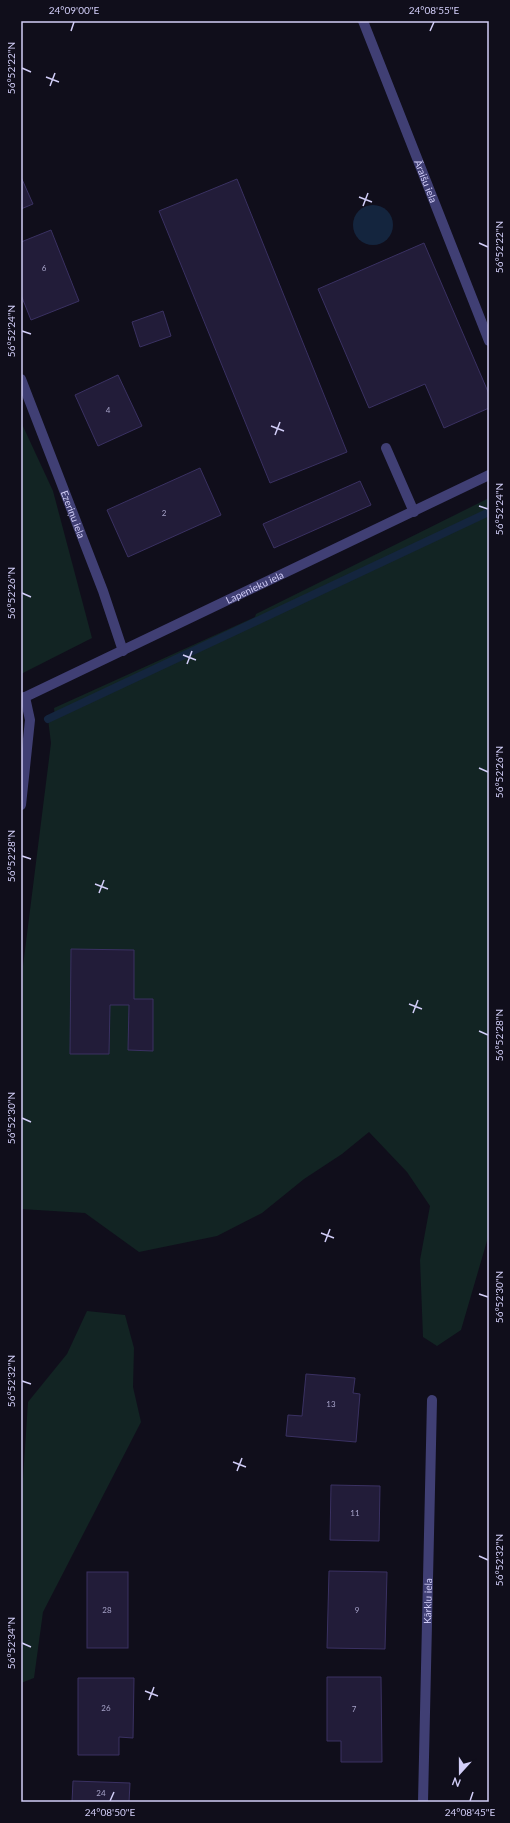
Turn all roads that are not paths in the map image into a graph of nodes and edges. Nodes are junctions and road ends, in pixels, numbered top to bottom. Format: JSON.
{"nodes":[{"id":1,"x":363,"y":21,"type":"edge"},
{"id":2,"x":489,"y":341,"type":"edge"},
{"id":3,"x":21,"y":379,"type":"edge"},
{"id":4,"x":386,"y":448,"type":"dead end"},
{"id":5,"x":489,"y":475,"type":"edge"},
{"id":6,"x":414,"y":512,"type":"junction"},
{"id":7,"x":123,"y":651,"type":"junction"},
{"id":8,"x":23,"y":698,"type":"edge"},
{"id":9,"x":22,"y":765,"type":"edge"},
{"id":10,"x":21,"y":805,"type":"edge"},
{"id":11,"x":432,"y":1400,"type":"dead end"},
{"id":12,"x":423,"y":1802,"type":"edge"}],
"edges":[{"from":1,"to":2,"type":"street","name":"Āraišu iela"},
{"from":3,"to":7,"type":"street","name":"Ezeriņu iela"},
{"from":4,"to":6,"type":"street"},
{"from":5,"to":6,"type":"street","name":"Lapenieku iela"},
{"from":6,"to":7,"type":"street","name":"Lapenieku iela"},
{"from":7,"to":8,"type":"street","name":"Lapenieku iela"},
{"from":8,"to":9,"type":"street"},
{"from":9,"to":10,"type":"street"},
{"from":11,"to":12,"type":"street","name":"Kārklu iela"}]}
